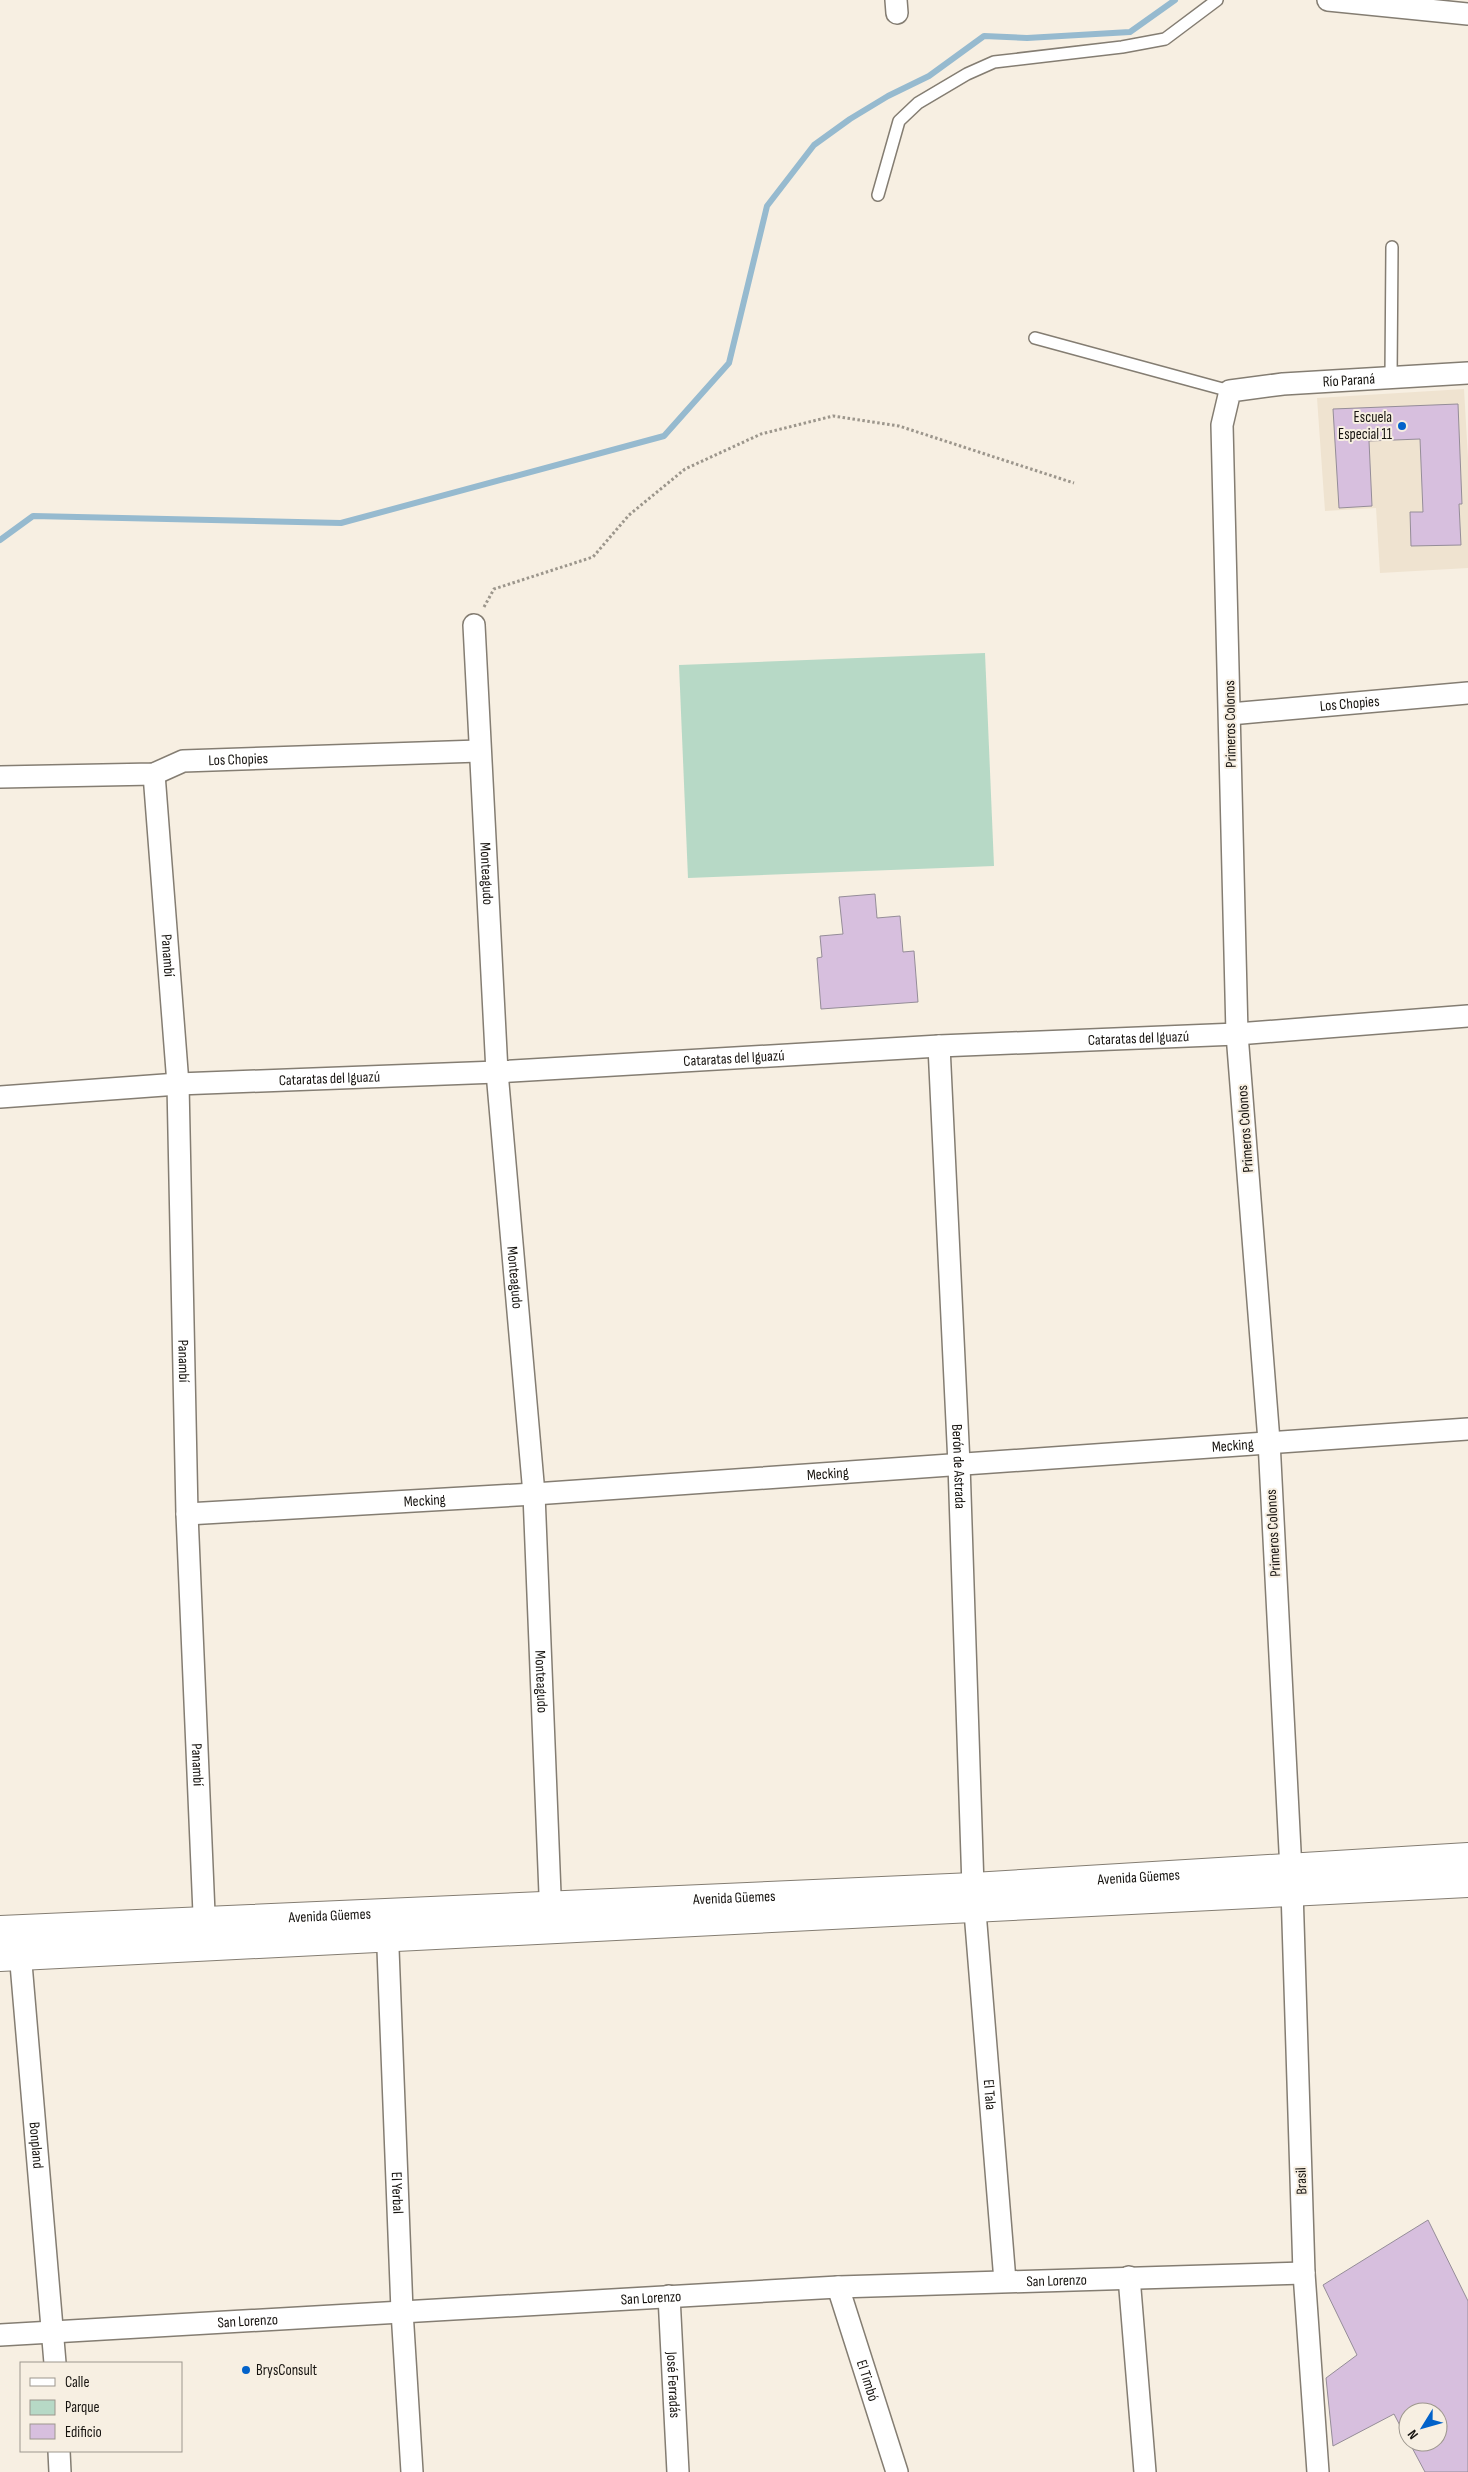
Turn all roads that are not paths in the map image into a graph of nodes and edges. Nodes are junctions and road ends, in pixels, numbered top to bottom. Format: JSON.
{"nodes":[{"id":1,"x":1217,"y":0,"type":"edge"},
{"id":2,"x":1328,"y":0,"type":"edge"},
{"id":3,"x":1468,"y":14,"type":"edge"},
{"id":4,"x":878,"y":195,"type":"dead end"},
{"id":5,"x":1392,"y":247,"type":"dead end"},
{"id":6,"x":1035,"y":338,"type":"dead end"},
{"id":7,"x":1468,"y":373,"type":"edge"},
{"id":8,"x":1391,"y":378,"type":"junction"},
{"id":9,"x":1230,"y":391,"type":"junction"},
{"id":10,"x":474,"y":625,"type":"road end"},
{"id":11,"x":1468,"y":693,"type":"edge"},
{"id":12,"x":1230,"y":714,"type":"junction"},
{"id":13,"x":479,"y":751,"type":"junction"},
{"id":14,"x":154,"y":774,"type":"junction"},
{"id":15,"x":0,"y":777,"type":"edge"},
{"id":16,"x":1468,"y":1016,"type":"edge"},
{"id":17,"x":1237,"y":1034,"type":"junction"},
{"id":18,"x":939,"y":1046,"type":"junction"},
{"id":19,"x":497,"y":1072,"type":"junction"},
{"id":20,"x":178,"y":1084,"type":"junction"},
{"id":21,"x":0,"y":1097,"type":"edge"},
{"id":22,"x":1468,"y":1429,"type":"edge"},
{"id":23,"x":1269,"y":1442,"type":"junction"},
{"id":24,"x":959,"y":1464,"type":"junction"},
{"id":25,"x":534,"y":1494,"type":"junction"},
{"id":26,"x":187,"y":1514,"type":"junction"},
{"id":27,"x":1468,"y":1856,"type":"edge"},
{"id":28,"x":1291,"y":1879,"type":"junction"},
{"id":29,"x":1468,"y":1883,"type":"edge"},
{"id":30,"x":974,"y":1897,"type":"junction"},
{"id":31,"x":551,"y":1918,"type":"junction"},
{"id":32,"x":387,"y":1925,"type":"junction"},
{"id":33,"x":9,"y":1929,"type":"edge"},
{"id":34,"x":205,"y":1934,"type":"junction"},
{"id":35,"x":10,"y":1957,"type":"edge"},
{"id":36,"x":1304,"y":2273,"type":"junction"},
{"id":37,"x":1129,"y":2277,"type":"junction"},
{"id":38,"x":1005,"y":2281,"type":"junction"},
{"id":39,"x":838,"y":2287,"type":"junction"},
{"id":40,"x":669,"y":2296,"type":"junction"},
{"id":41,"x":402,"y":2311,"type":"junction"},
{"id":42,"x":53,"y":2330,"type":"junction"},
{"id":43,"x":0,"y":2335,"type":"edge"},
{"id":44,"x":55,"y":2362,"type":"edge"},
{"id":45,"x":59,"y":2452,"type":"edge"},
{"id":46,"x":60,"y":2472,"type":"edge"},
{"id":47,"x":412,"y":2472,"type":"edge"},
{"id":48,"x":678,"y":2472,"type":"edge"},
{"id":49,"x":897,"y":2472,"type":"edge"},
{"id":50,"x":1145,"y":2472,"type":"edge"},
{"id":51,"x":1318,"y":2472,"type":"edge"}],
"edges":[{"from":1,"to":4,"type":"lane"},
{"from":2,"to":3,"type":"street"},
{"from":5,"to":8,"type":"lane"},
{"from":6,"to":9,"type":"lane"},
{"from":7,"to":8,"type":"street","name":"Río Paraná"},
{"from":8,"to":9,"type":"street","name":"Río Paraná"},
{"from":9,"to":12,"type":"street","name":"Primeros Colonos"},
{"from":10,"to":13,"type":"street","name":"Monteagudo"},
{"from":11,"to":12,"type":"street","name":"Los Chopies"},
{"from":12,"to":17,"type":"street","name":"Primeros Colonos"},
{"from":13,"to":14,"type":"street","name":"Los Chopies"},
{"from":13,"to":19,"type":"street","name":"Monteagudo"},
{"from":14,"to":15,"type":"street","name":"Los Chopies"},
{"from":14,"to":20,"type":"street","name":"Panambí"},
{"from":16,"to":17,"type":"street","name":"Cataratas del Iguazú"},
{"from":17,"to":18,"type":"street","name":"Cataratas del Iguazú"},
{"from":17,"to":23,"type":"street","name":"Primeros Colonos"},
{"from":18,"to":19,"type":"street","name":"Cataratas del Iguazú"},
{"from":18,"to":24,"type":"street","name":"Berón de Astrada"},
{"from":19,"to":20,"type":"street","name":"Cataratas del Iguazú"},
{"from":19,"to":25,"type":"street","name":"Monteagudo"},
{"from":20,"to":21,"type":"street","name":"Cataratas del Iguazú"},
{"from":20,"to":26,"type":"street","name":"Panambí"},
{"from":22,"to":23,"type":"street","name":"Mecking"},
{"from":23,"to":24,"type":"street","name":"Mecking"},
{"from":23,"to":28,"type":"street","name":"Primeros Colonos"},
{"from":24,"to":25,"type":"street","name":"Mecking"},
{"from":24,"to":30,"type":"street","name":"Berón de Astrada"},
{"from":25,"to":26,"type":"street","name":"Mecking"},
{"from":25,"to":31,"type":"street","name":"Monteagudo"},
{"from":26,"to":34,"type":"street","name":"Panambí"},
{"from":27,"to":28,"type":"main road","name":"Avenida Güemes"},
{"from":28,"to":29,"type":"main road","name":"Avenida Güemes"},
{"from":28,"to":30,"type":"main road","name":"Avenida Güemes"},
{"from":28,"to":36,"type":"street","name":"Brasil"},
{"from":30,"to":31,"type":"main road","name":"Avenida Güemes"},
{"from":30,"to":38,"type":"street","name":"El Tala"},
{"from":31,"to":32,"type":"main road","name":"Avenida Güemes"},
{"from":32,"to":34,"type":"main road","name":"Avenida Güemes"},
{"from":32,"to":41,"type":"street","name":"El Yerbal"},
{"from":33,"to":34,"type":"main road","name":"Avenida Güemes"},
{"from":33,"to":35,"type":"street","name":"Bonpland"},
{"from":34,"to":35,"type":"main road","name":"Avenida Güemes"},
{"from":35,"to":42,"type":"street","name":"Bonpland"},
{"from":36,"to":37,"type":"street","name":"San Lorenzo"},
{"from":36,"to":51,"type":"street","name":"Brasil"},
{"from":37,"to":38,"type":"street","name":"San Lorenzo"},
{"from":37,"to":50,"type":"street"},
{"from":38,"to":39,"type":"street","name":"San Lorenzo"},
{"from":39,"to":40,"type":"street","name":"San Lorenzo"},
{"from":39,"to":49,"type":"street","name":"El Timbó"},
{"from":40,"to":41,"type":"street","name":"San Lorenzo"},
{"from":40,"to":48,"type":"street","name":"José Ferradás"},
{"from":41,"to":42,"type":"street","name":"San Lorenzo"},
{"from":41,"to":47,"type":"street","name":"El Yerbal"},
{"from":42,"to":43,"type":"street","name":"San Lorenzo"},
{"from":42,"to":44,"type":"street","name":"Bonpland"},
{"from":45,"to":46,"type":"street"}]}
